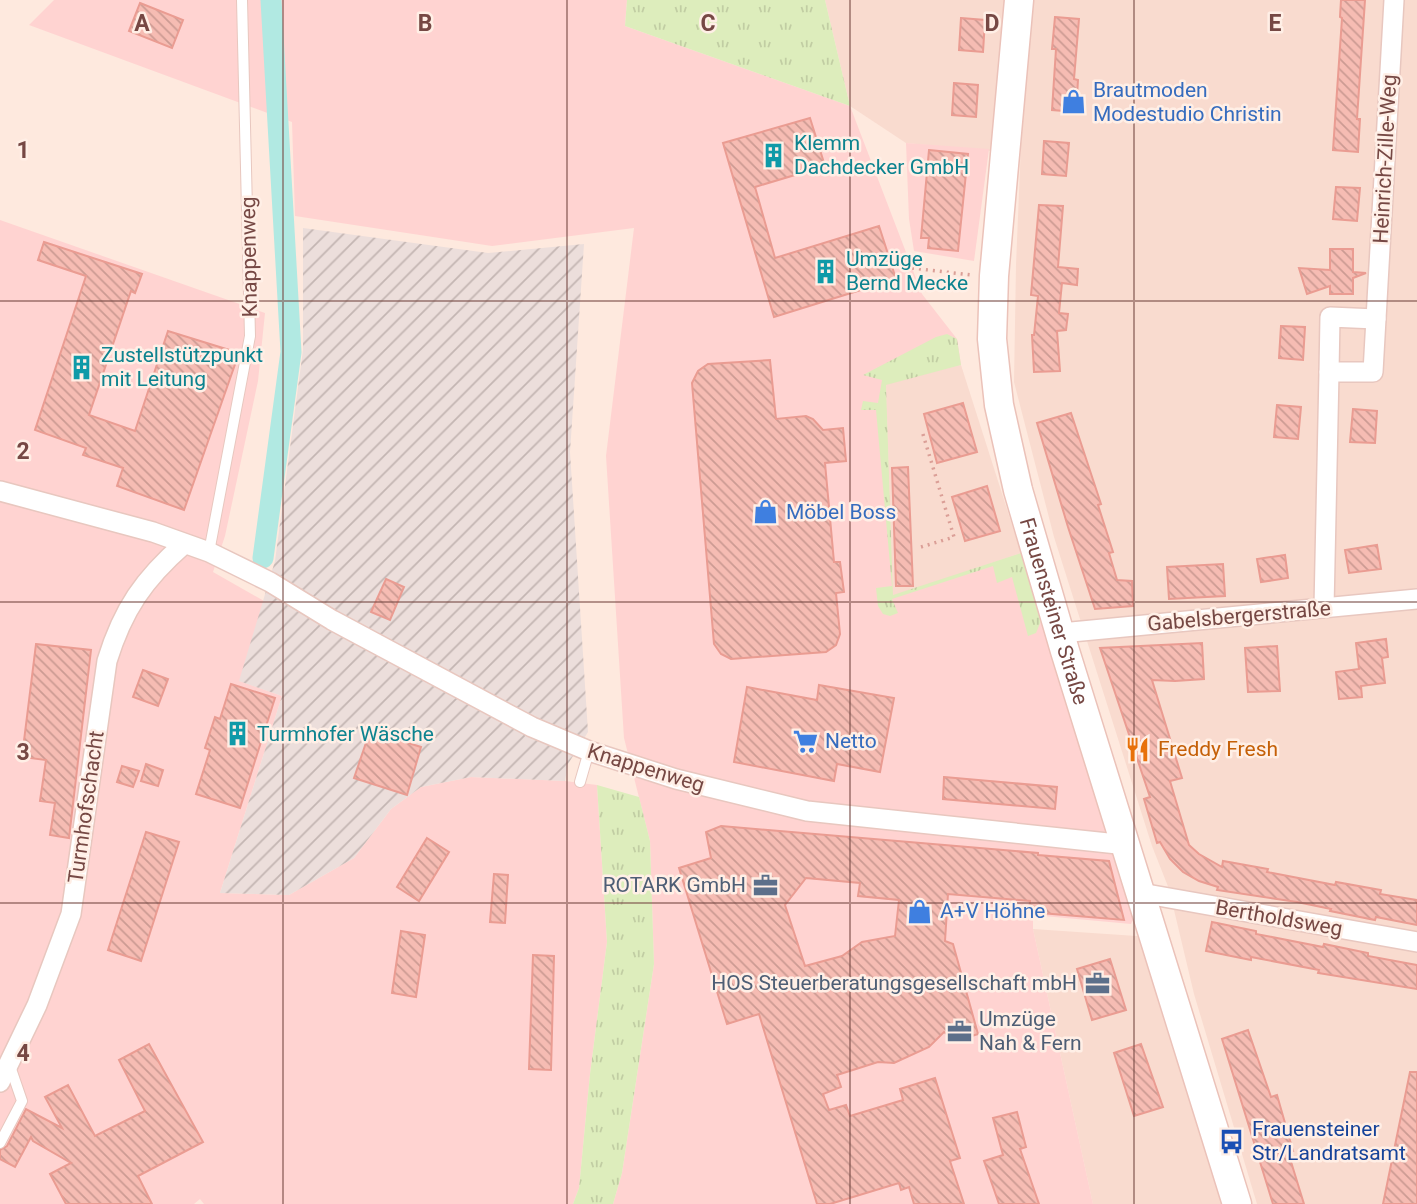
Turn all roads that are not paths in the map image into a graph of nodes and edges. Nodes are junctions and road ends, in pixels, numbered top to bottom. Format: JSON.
{"nodes":[{"id":1,"x":242,"y":0,"type":"edge"},
{"id":2,"x":1019,"y":0,"type":"edge"},
{"id":3,"x":1394,"y":0,"type":"edge"},
{"id":4,"x":1376,"y":318,"type":"junction"},
{"id":5,"x":1329,"y":372,"type":"junction"},
{"id":6,"x":0,"y":491,"type":"edge"},
{"id":7,"x":184,"y":544,"type":"junction"},
{"id":8,"x":209,"y":552,"type":"junction"},
{"id":9,"x":1417,"y":599,"type":"edge"},
{"id":10,"x":1324,"y":608,"type":"junction"},
{"id":11,"x":1061,"y":634,"type":"junction"},
{"id":12,"x":589,"y":751,"type":"junction"},
{"id":13,"x":580,"y":782,"type":"dead end"},
{"id":14,"x":1127,"y":845,"type":"junction"},
{"id":15,"x":1141,"y":893,"type":"junction"},
{"id":16,"x":1417,"y":942,"type":"edge"},
{"id":17,"x":9,"y":1062,"type":"junction"},
{"id":18,"x":0,"y":1082,"type":"edge"},
{"id":19,"x":0,"y":1143,"type":"edge"},
{"id":20,"x":1237,"y":1204,"type":"edge"}],
"edges":[{"from":1,"to":8,"type":"lane","name":"Knappenweg"},
{"from":2,"to":11,"type":"main road","name":"Frauensteiner Straße"},
{"from":3,"to":4,"type":"street","name":"Heinrich-Zille-Weg"},
{"from":4,"to":5,"type":"street","name":"Heinrich-Zille-Weg"},
{"from":4,"to":5,"type":"street"},
{"from":5,"to":10,"type":"street"},
{"from":6,"to":7,"type":"street","name":"Knappenweg"},
{"from":7,"to":8,"type":"street","name":"Knappenweg"},
{"from":7,"to":17,"type":"street","name":"Turmhofschacht"},
{"from":8,"to":12,"type":"street","name":"Knappenweg"},
{"from":9,"to":10,"type":"street","name":"Gabelsbergerstraße"},
{"from":10,"to":11,"type":"street","name":"Gabelsbergerstraße"},
{"from":11,"to":14,"type":"main road","name":"Frauensteiner Straße"},
{"from":12,"to":13,"type":"lane"},
{"from":12,"to":14,"type":"street","name":"Knappenweg"},
{"from":14,"to":15,"type":"main road","name":"Frauensteiner Straße"},
{"from":15,"to":16,"type":"street","name":"Bertholdsweg"},
{"from":15,"to":20,"type":"main road","name":"Frauensteiner Straße"},
{"from":17,"to":18,"type":"street","name":"Turmhofschacht"},
{"from":17,"to":19,"type":"lane"}]}
